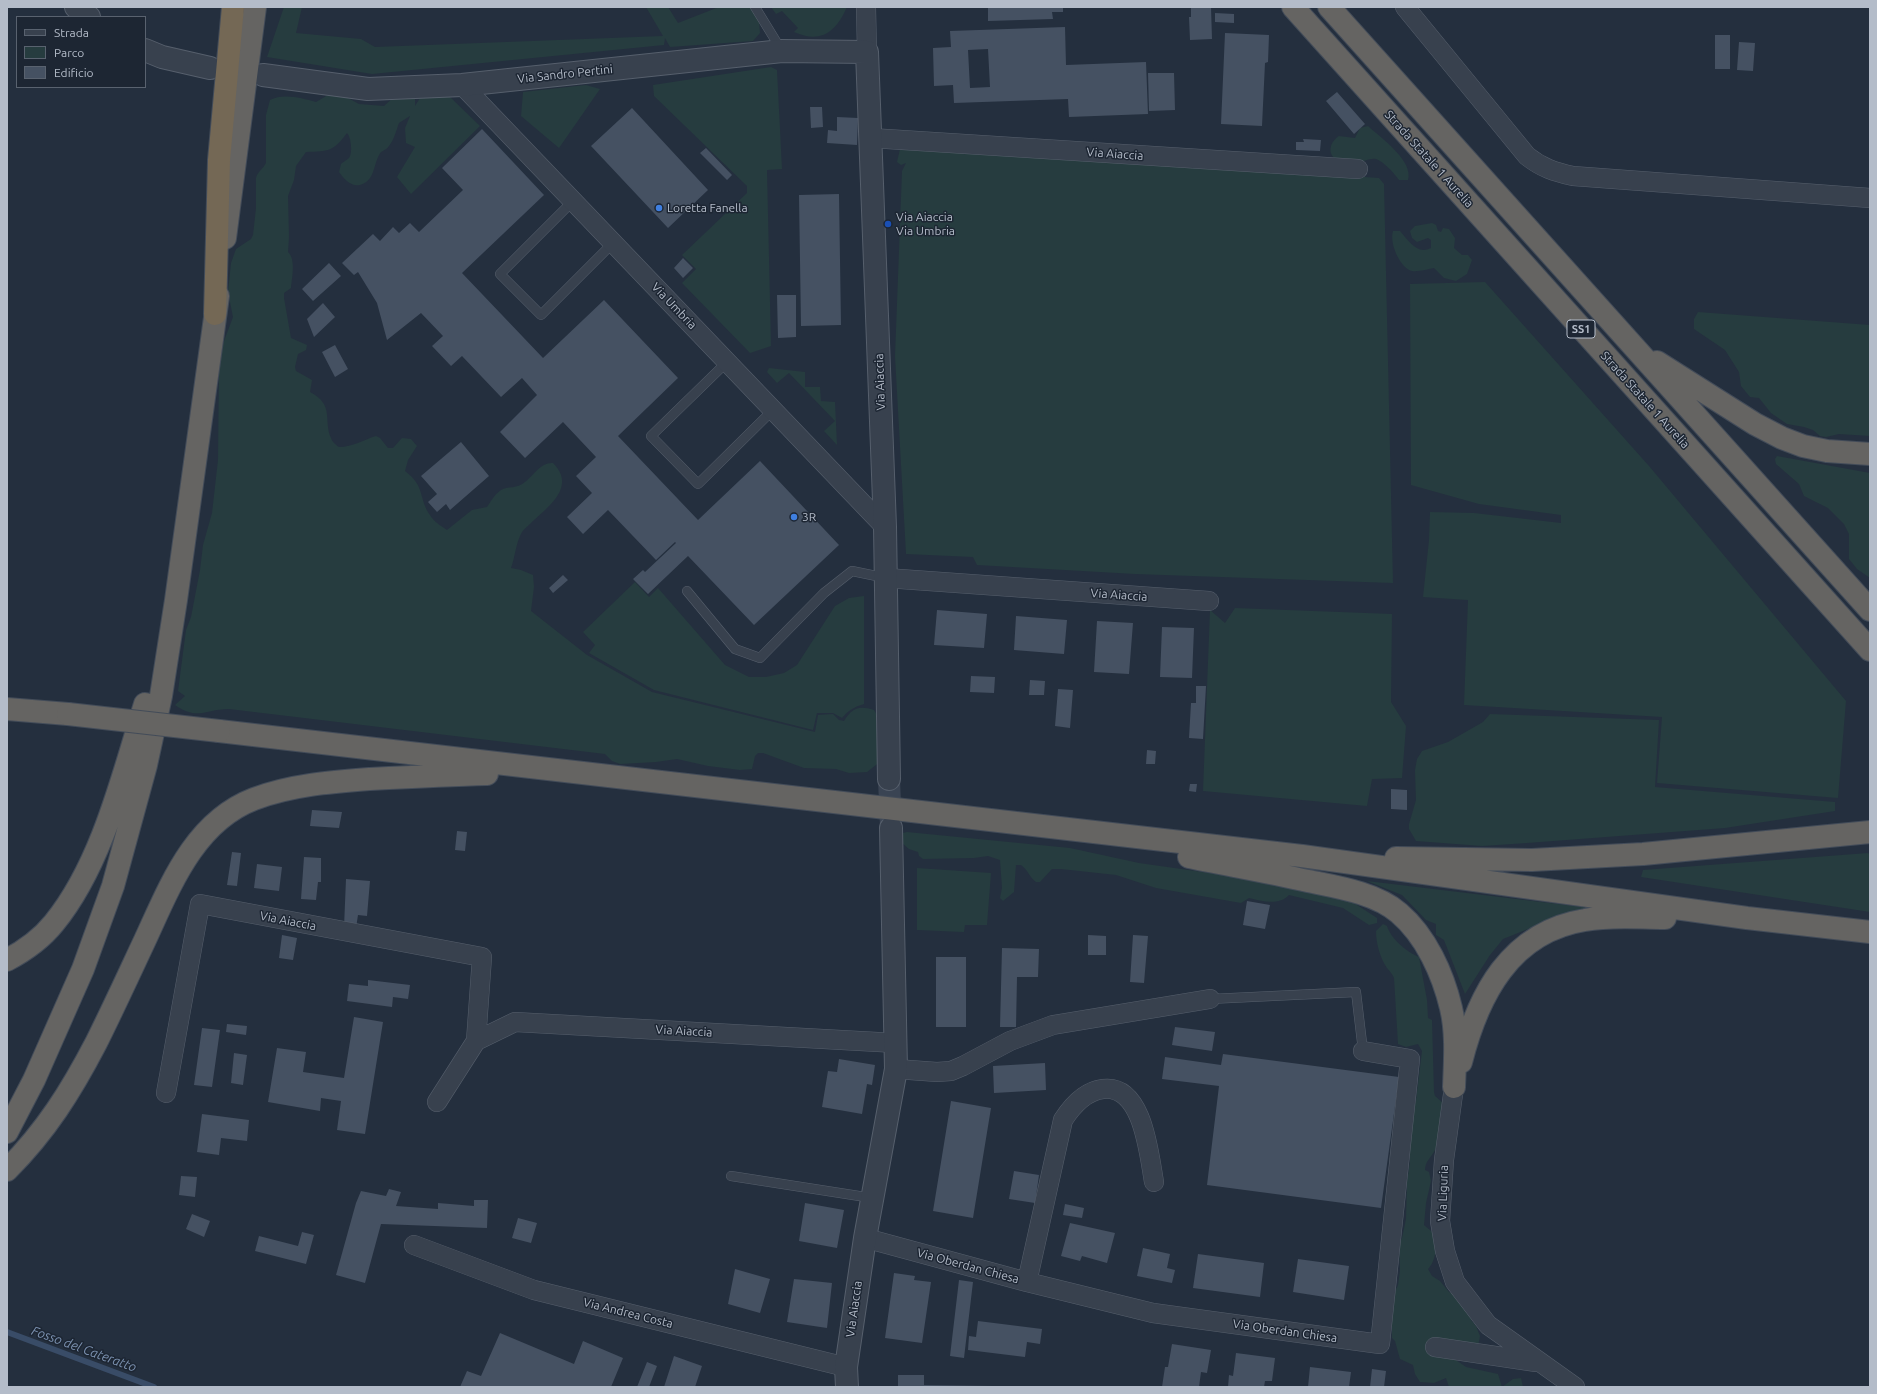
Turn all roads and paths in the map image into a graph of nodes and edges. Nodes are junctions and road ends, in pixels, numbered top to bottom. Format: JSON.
{"nodes":[{"id":1,"x":76,"y":7,"type":"edge"},
{"id":2,"x":233,"y":7,"type":"edge"},
{"id":3,"x":255,"y":7,"type":"edge"},
{"id":4,"x":266,"y":7,"type":"edge"},
{"id":5,"x":755,"y":7,"type":"edge"},
{"id":6,"x":866,"y":7,"type":"edge"},
{"id":7,"x":1293,"y":7,"type":"edge"},
{"id":8,"x":1328,"y":7,"type":"edge"},
{"id":9,"x":1405,"y":7,"type":"edge"},
{"id":10,"x":88,"y":16,"type":"edge"},
{"id":11,"x":146,"y":50,"type":"edge"},
{"id":12,"x":782,"y":51,"type":"junction"},
{"id":13,"x":867,"y":52,"type":"junction"},
{"id":14,"x":210,"y":68,"type":"dead end"},
{"id":15,"x":254,"y":79,"type":"junction"},
{"id":16,"x":462,"y":85,"type":"junction"},
{"id":17,"x":871,"y":138,"type":"junction"},
{"id":18,"x":1358,"y":169,"type":"dead end"},
{"id":19,"x":1870,"y":198,"type":"edge"},
{"id":20,"x":573,"y":201,"type":"junction"},
{"id":21,"x":613,"y":243,"type":"junction"},
{"id":22,"x":215,"y":314,"type":"junction"},
{"id":23,"x":1636,"y":349,"type":"junction"},
{"id":24,"x":727,"y":362,"type":"junction"},
{"id":25,"x":773,"y":410,"type":"junction"},
{"id":26,"x":1870,"y":454,"type":"edge"},
{"id":27,"x":885,"y":527,"type":"junction"},
{"id":28,"x":886,"y":578,"type":"junction"},
{"id":29,"x":687,"y":591,"type":"dead end"},
{"id":30,"x":176,"y":600,"type":"junction"},
{"id":31,"x":1209,"y":601,"type":"dead end"},
{"id":32,"x":1870,"y":610,"type":"edge"},
{"id":33,"x":1870,"y":650,"type":"edge"},
{"id":34,"x":7,"y":709,"type":"edge"},
{"id":35,"x":556,"y":771,"type":"junction"},
{"id":36,"x":889,"y":780,"type":"tunnel mouth"},
{"id":37,"x":891,"y":828,"type":"tunnel mouth"},
{"id":38,"x":1870,"y":832,"type":"edge"},
{"id":39,"x":1133,"y":838,"type":"junction"},
{"id":40,"x":1302,"y":856,"type":"junction"},
{"id":41,"x":1746,"y":918,"type":"junction"},
{"id":42,"x":1870,"y":932,"type":"edge"},
{"id":43,"x":7,"y":960,"type":"edge"},
{"id":44,"x":1210,"y":999,"type":"joint"},
{"id":45,"x":476,"y":1041,"type":"junction"},
{"id":46,"x":896,"y":1043,"type":"junction"},
{"id":47,"x":1363,"y":1051,"type":"joint"},
{"id":48,"x":896,"y":1069,"type":"junction"},
{"id":49,"x":1454,"y":1087,"type":"junction"},
{"id":50,"x":166,"y":1093,"type":"dead end"},
{"id":51,"x":437,"y":1102,"type":"dead end"},
{"id":52,"x":7,"y":1132,"type":"edge"},
{"id":53,"x":7,"y":1170,"type":"edge"},
{"id":54,"x":731,"y":1176,"type":"dead end"},
{"id":55,"x":1154,"y":1182,"type":"dead end"},
{"id":56,"x":872,"y":1198,"type":"junction"},
{"id":57,"x":865,"y":1238,"type":"junction"},
{"id":58,"x":414,"y":1245,"type":"dead end"},
{"id":59,"x":1027,"y":1282,"type":"junction"},
{"id":60,"x":1435,"y":1348,"type":"dead end"},
{"id":61,"x":1540,"y":1363,"type":"junction"},
{"id":62,"x":846,"y":1377,"type":"edge"},
{"id":63,"x":1575,"y":1387,"type":"edge"}],
"edges":[{"from":1,"to":10,"type":"street"},
{"from":2,"to":22,"type":"highway"},
{"from":3,"to":15,"type":"highway"},
{"from":4,"to":15,"type":"highway"},
{"from":5,"to":12,"type":"lane"},
{"from":6,"to":13,"type":"street","name":"Via Aiaccia"},
{"from":7,"to":33,"type":"highway","name":"Strada Statale 1 Aurelia","number":"SS1"},
{"from":8,"to":23,"type":"highway","number":"SS1"},
{"from":9,"to":19,"type":"street"},
{"from":11,"to":14,"type":"street"},
{"from":12,"to":13,"type":"street","name":"Via Sandro Pertini"},
{"from":12,"to":16,"type":"street","name":"Via Sandro Pertini"},
{"from":13,"to":17,"type":"street","name":"Via Aiaccia"},
{"from":15,"to":16,"type":"street","name":"Via Sandro Pertini"},
{"from":15,"to":22,"type":"highway"},
{"from":16,"to":20,"type":"street","name":"Via Umbria"},
{"from":17,"to":18,"type":"street","name":"Via Aiaccia"},
{"from":17,"to":27,"type":"street","name":"Via Aiaccia"},
{"from":20,"to":21,"type":"street","name":"Via Umbria"},
{"from":20,"to":21,"type":"lane"},
{"from":21,"to":24,"type":"street","name":"Via Umbria"},
{"from":22,"to":30,"type":"highway"},
{"from":23,"to":26,"type":"highway"},
{"from":23,"to":32,"type":"highway","number":"SS1"},
{"from":24,"to":25,"type":"street","name":"Via Umbria"},
{"from":24,"to":25,"type":"lane"},
{"from":25,"to":27,"type":"street","name":"Via Umbria"},
{"from":27,"to":28,"type":"street","name":"Via Aiaccia"},
{"from":28,"to":29,"type":"lane"},
{"from":28,"to":31,"type":"street","name":"Via Aiaccia"},
{"from":28,"to":36,"type":"street","name":"Via Aiaccia"},
{"from":30,"to":43,"type":"highway"},
{"from":30,"to":52,"type":"highway"},
{"from":34,"to":35,"type":"highway","bridge":true},
{"from":35,"to":39,"type":"highway"},
{"from":35,"to":53,"type":"highway"},
{"from":37,"to":46,"type":"street","name":"Via Aiaccia"},
{"from":38,"to":40,"type":"highway"},
{"from":39,"to":40,"type":"highway"},
{"from":39,"to":49,"type":"highway"},
{"from":40,"to":41,"type":"highway"},
{"from":41,"to":42,"type":"highway"},
{"from":41,"to":49,"type":"highway"},
{"from":44,"to":47,"type":"lane"},
{"from":44,"to":48,"type":"street"},
{"from":45,"to":46,"type":"street","name":"Via Aiaccia"},
{"from":45,"to":50,"type":"street","name":"Via Aiaccia"},
{"from":45,"to":51,"type":"street","name":"Via Aiaccia"},
{"from":46,"to":48,"type":"street","name":"Via Aiaccia"},
{"from":47,"to":59,"type":"street","name":"Via Oberdan Chiesa"},
{"from":48,"to":56,"type":"street","name":"Via Aiaccia"},
{"from":49,"to":61,"type":"street","name":"Via Liguria"},
{"from":54,"to":56,"type":"lane"},
{"from":55,"to":59,"type":"street"},
{"from":56,"to":57,"type":"street","name":"Via Aiaccia"},
{"from":57,"to":59,"type":"street","name":"Via Oberdan Chiesa"},
{"from":57,"to":62,"type":"street","name":"Via Aiaccia"},
{"from":58,"to":62,"type":"street","name":"Via Andrea Costa"},
{"from":60,"to":61,"type":"street"},
{"from":61,"to":63,"type":"street","name":"Via Liguria"}]}
